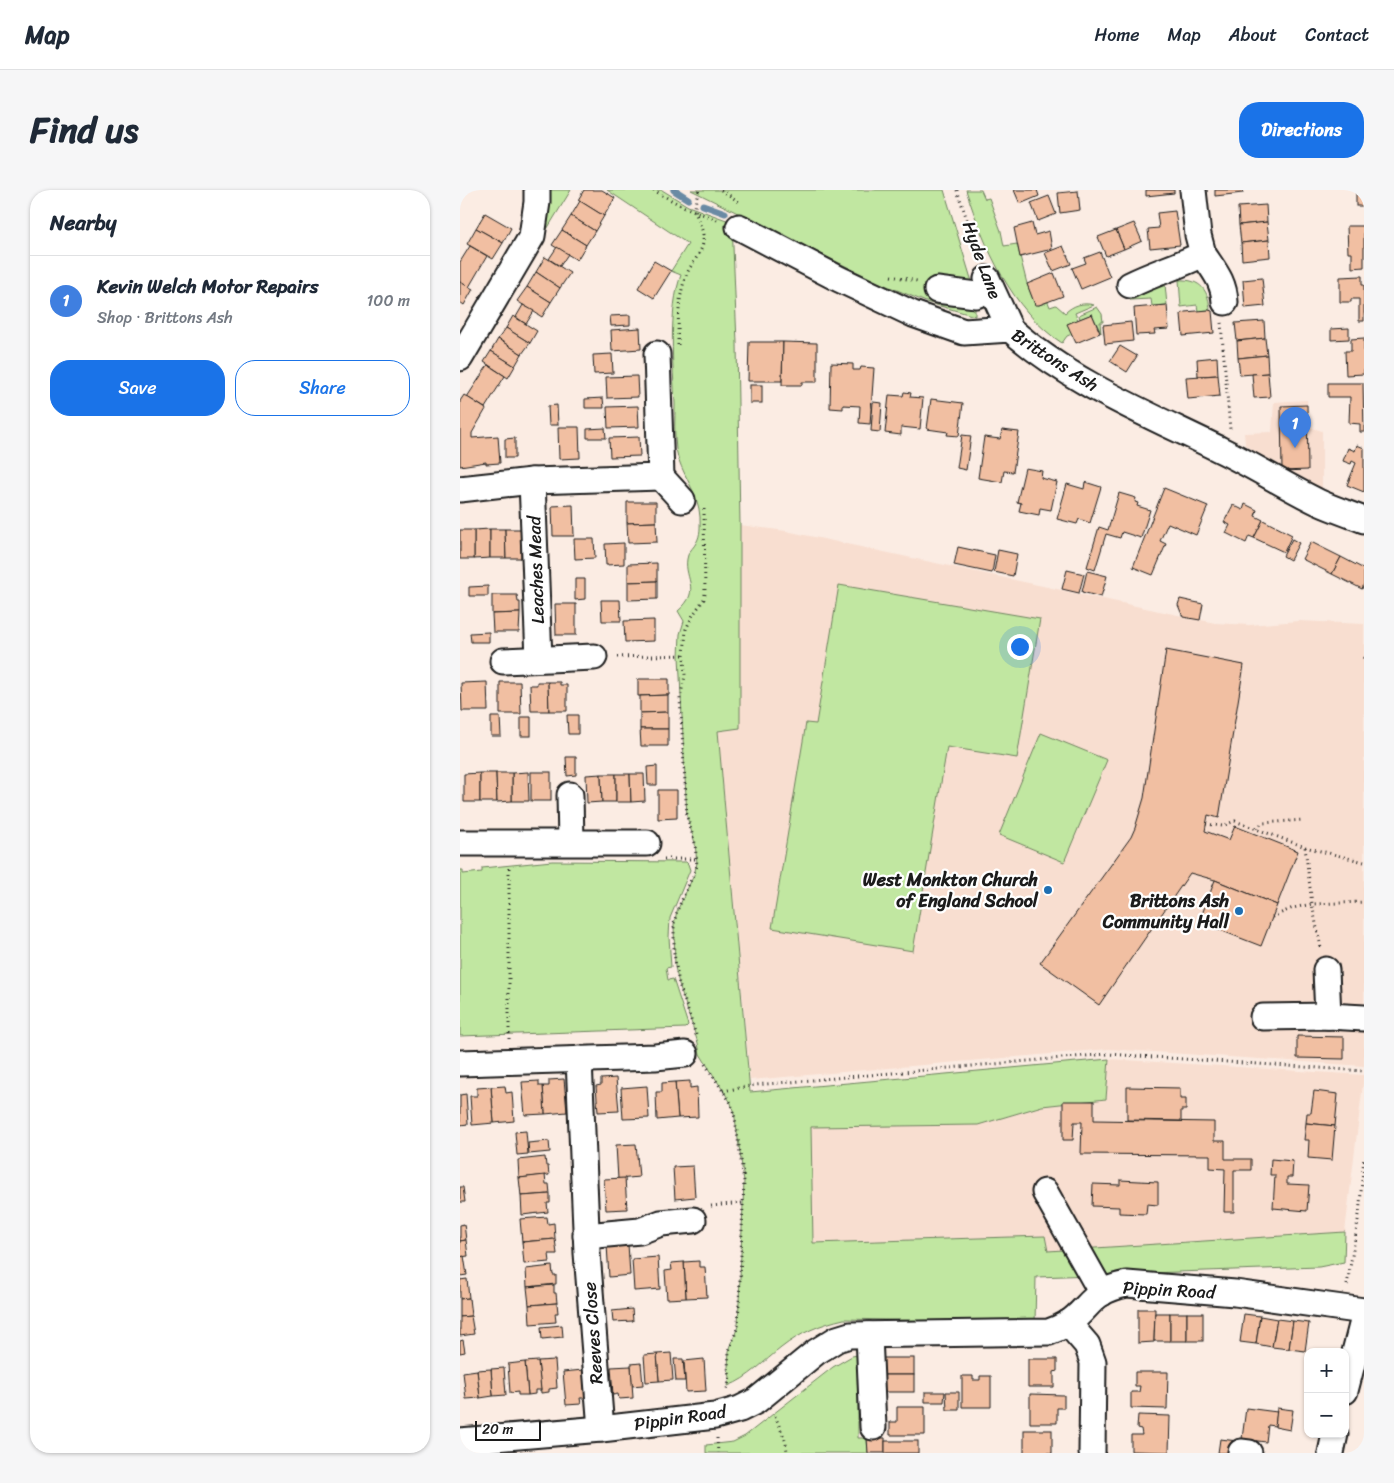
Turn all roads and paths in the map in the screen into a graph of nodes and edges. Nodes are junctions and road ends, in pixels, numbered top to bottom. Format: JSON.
{"nodes":[{"id":1,"x":537,"y":190,"type":"edge"},
{"id":2,"x":653,"y":190,"type":"edge"},
{"id":3,"x":699,"y":190,"type":"edge"},
{"id":4,"x":957,"y":190,"type":"edge"},
{"id":5,"x":1193,"y":190,"type":"edge"},
{"id":6,"x":695,"y":212,"type":"junction"},
{"id":7,"x":739,"y":227,"type":"joint"},
{"id":8,"x":1203,"y":254,"type":"junction"},
{"id":9,"x":989,"y":284,"type":"junction"},
{"id":10,"x":1130,"y":286,"type":"dead end"},
{"id":11,"x":937,"y":290,"type":"dead end"},
{"id":12,"x":1225,"y":302,"type":"joint"},
{"id":13,"x":1010,"y":329,"type":"junction"},
{"id":14,"x":463,"y":345,"type":"edge"},
{"id":15,"x":668,"y":353,"type":"joint"},
{"id":16,"x":1222,"y":451,"type":"junction"},
{"id":17,"x":660,"y":476,"type":"junction"},
{"id":18,"x":532,"y":481,"type":"junction"},
{"id":19,"x":460,"y":489,"type":"edge"},
{"id":20,"x":692,"y":502,"type":"joint"},
{"id":21,"x":1364,"y":520,"type":"edge"},
{"id":22,"x":684,"y":656,"type":"junction"},
{"id":23,"x":594,"y":657,"type":"joint"},
{"id":24,"x":539,"y":659,"type":"junction"},
{"id":25,"x":503,"y":661,"type":"dead end"},
{"id":26,"x":570,"y":795,"type":"dead end"},
{"id":27,"x":1303,"y":820,"type":"dead end"},
{"id":28,"x":1206,"y":824,"type":"dead end"},
{"id":29,"x":1255,"y":828,"type":"junction"},
{"id":30,"x":571,"y":842,"type":"junction"},
{"id":31,"x":647,"y":842,"type":"dead end"},
{"id":32,"x":460,"y":843,"type":"edge"},
{"id":33,"x":1305,"y":847,"type":"junction"},
{"id":34,"x":509,"y":862,"type":"dead end"},
{"id":35,"x":1364,"y":862,"type":"edge"},
{"id":36,"x":1364,"y":902,"type":"edge"},
{"id":37,"x":1312,"y":904,"type":"junction"},
{"id":38,"x":1272,"y":917,"type":"dead end"},
{"id":39,"x":1326,"y":970,"type":"joint"},
{"id":40,"x":1328,"y":1016,"type":"junction"},
{"id":41,"x":1263,"y":1017,"type":"dead end"},
{"id":42,"x":1364,"y":1018,"type":"edge"},
{"id":43,"x":509,"y":1039,"type":"dead end"},
{"id":44,"x":695,"y":1051,"type":"junction"},
{"id":45,"x":579,"y":1059,"type":"junction"},
{"id":46,"x":460,"y":1063,"type":"edge"},
{"id":47,"x":1364,"y":1071,"type":"edge"},
{"id":48,"x":723,"y":1091,"type":"junction"},
{"id":49,"x":1364,"y":1158,"type":"edge"},
{"id":50,"x":1045,"y":1192,"type":"dead end"},
{"id":51,"x":693,"y":1220,"type":"dead end"},
{"id":52,"x":586,"y":1236,"type":"junction"},
{"id":53,"x":1102,"y":1293,"type":"junction"},
{"id":54,"x":1357,"y":1312,"type":"edge"},
{"id":55,"x":1068,"y":1323,"type":"junction"},
{"id":56,"x":869,"y":1335,"type":"junction"},
{"id":57,"x":1349,"y":1365,"type":"edge"},
{"id":58,"x":765,"y":1394,"type":"junction"},
{"id":59,"x":715,"y":1416,"type":"junction"},
{"id":60,"x":873,"y":1427,"type":"dead end"},
{"id":61,"x":601,"y":1429,"type":"junction"},
{"id":62,"x":1334,"y":1438,"type":"edge"},
{"id":63,"x":465,"y":1445,"type":"edge"},
{"id":64,"x":718,"y":1453,"type":"edge"},
{"id":65,"x":787,"y":1453,"type":"edge"},
{"id":66,"x":1092,"y":1453,"type":"edge"},
{"id":67,"x":1331,"y":1453,"type":"edge"}],
"edges":[{"from":1,"to":14,"type":"street"},
{"from":2,"to":6,"type":"path"},
{"from":3,"to":6,"type":"path"},
{"from":4,"to":9,"type":"path","name":"Hyde Lane"},
{"from":5,"to":8,"type":"street"},
{"from":6,"to":7,"type":"path"},
{"from":6,"to":15,"type":"path"},
{"from":7,"to":13,"type":"street","name":"Brittons Ash"},
{"from":8,"to":10,"type":"street"},
{"from":8,"to":12,"type":"street"},
{"from":9,"to":11,"type":"street"},
{"from":9,"to":13,"type":"street","name":"Hyde Lane"},
{"from":12,"to":16,"type":"path"},
{"from":13,"to":16,"type":"street","name":"Brittons Ash"},
{"from":15,"to":17,"type":"street"},
{"from":16,"to":21,"type":"street","name":"Brittons Ash"},
{"from":17,"to":18,"type":"street"},
{"from":17,"to":20,"type":"street"},
{"from":18,"to":19,"type":"street"},
{"from":18,"to":24,"type":"street","name":"Leaches Mead"},
{"from":20,"to":22,"type":"path"},
{"from":22,"to":23,"type":"path"},
{"from":22,"to":44,"type":"path"},
{"from":23,"to":24,"type":"street"},
{"from":24,"to":25,"type":"street"},
{"from":26,"to":30,"type":"street"},
{"from":27,"to":29,"type":"path"},
{"from":28,"to":29,"type":"path"},
{"from":29,"to":33,"type":"path"},
{"from":30,"to":31,"type":"street"},
{"from":30,"to":32,"type":"street"},
{"from":33,"to":35,"type":"path"},
{"from":33,"to":37,"type":"path"},
{"from":34,"to":43,"type":"path"},
{"from":36,"to":37,"type":"path"},
{"from":37,"to":38,"type":"path"},
{"from":37,"to":39,"type":"path"},
{"from":39,"to":40,"type":"street"},
{"from":40,"to":41,"type":"street"},
{"from":40,"to":42,"type":"street"},
{"from":44,"to":45,"type":"street"},
{"from":44,"to":48,"type":"path"},
{"from":45,"to":46,"type":"street"},
{"from":45,"to":52,"type":"street","name":"Reeves Close"},
{"from":47,"to":48,"type":"path"},
{"from":48,"to":59,"type":"path"},
{"from":49,"to":54,"type":"path"},
{"from":50,"to":53,"type":"street"},
{"from":51,"to":52,"type":"street"},
{"from":52,"to":61,"type":"street","name":"Reeves Close"},
{"from":53,"to":54,"type":"street","name":"Pippin Road"},
{"from":53,"to":55,"type":"street","name":"Pippin Road"},
{"from":54,"to":57,"type":"street"},
{"from":55,"to":56,"type":"street","name":"Pippin Road"},
{"from":55,"to":66,"type":"street"},
{"from":56,"to":58,"type":"street","name":"Pippin Road"},
{"from":56,"to":60,"type":"street"},
{"from":58,"to":59,"type":"street","name":"Pippin Road"},
{"from":58,"to":65,"type":"path"},
{"from":59,"to":61,"type":"street","name":"Pippin Road"},
{"from":59,"to":64,"type":"path"},
{"from":61,"to":63,"type":"street","name":"Pippin Road"},
{"from":62,"to":67,"type":"street"}]}
